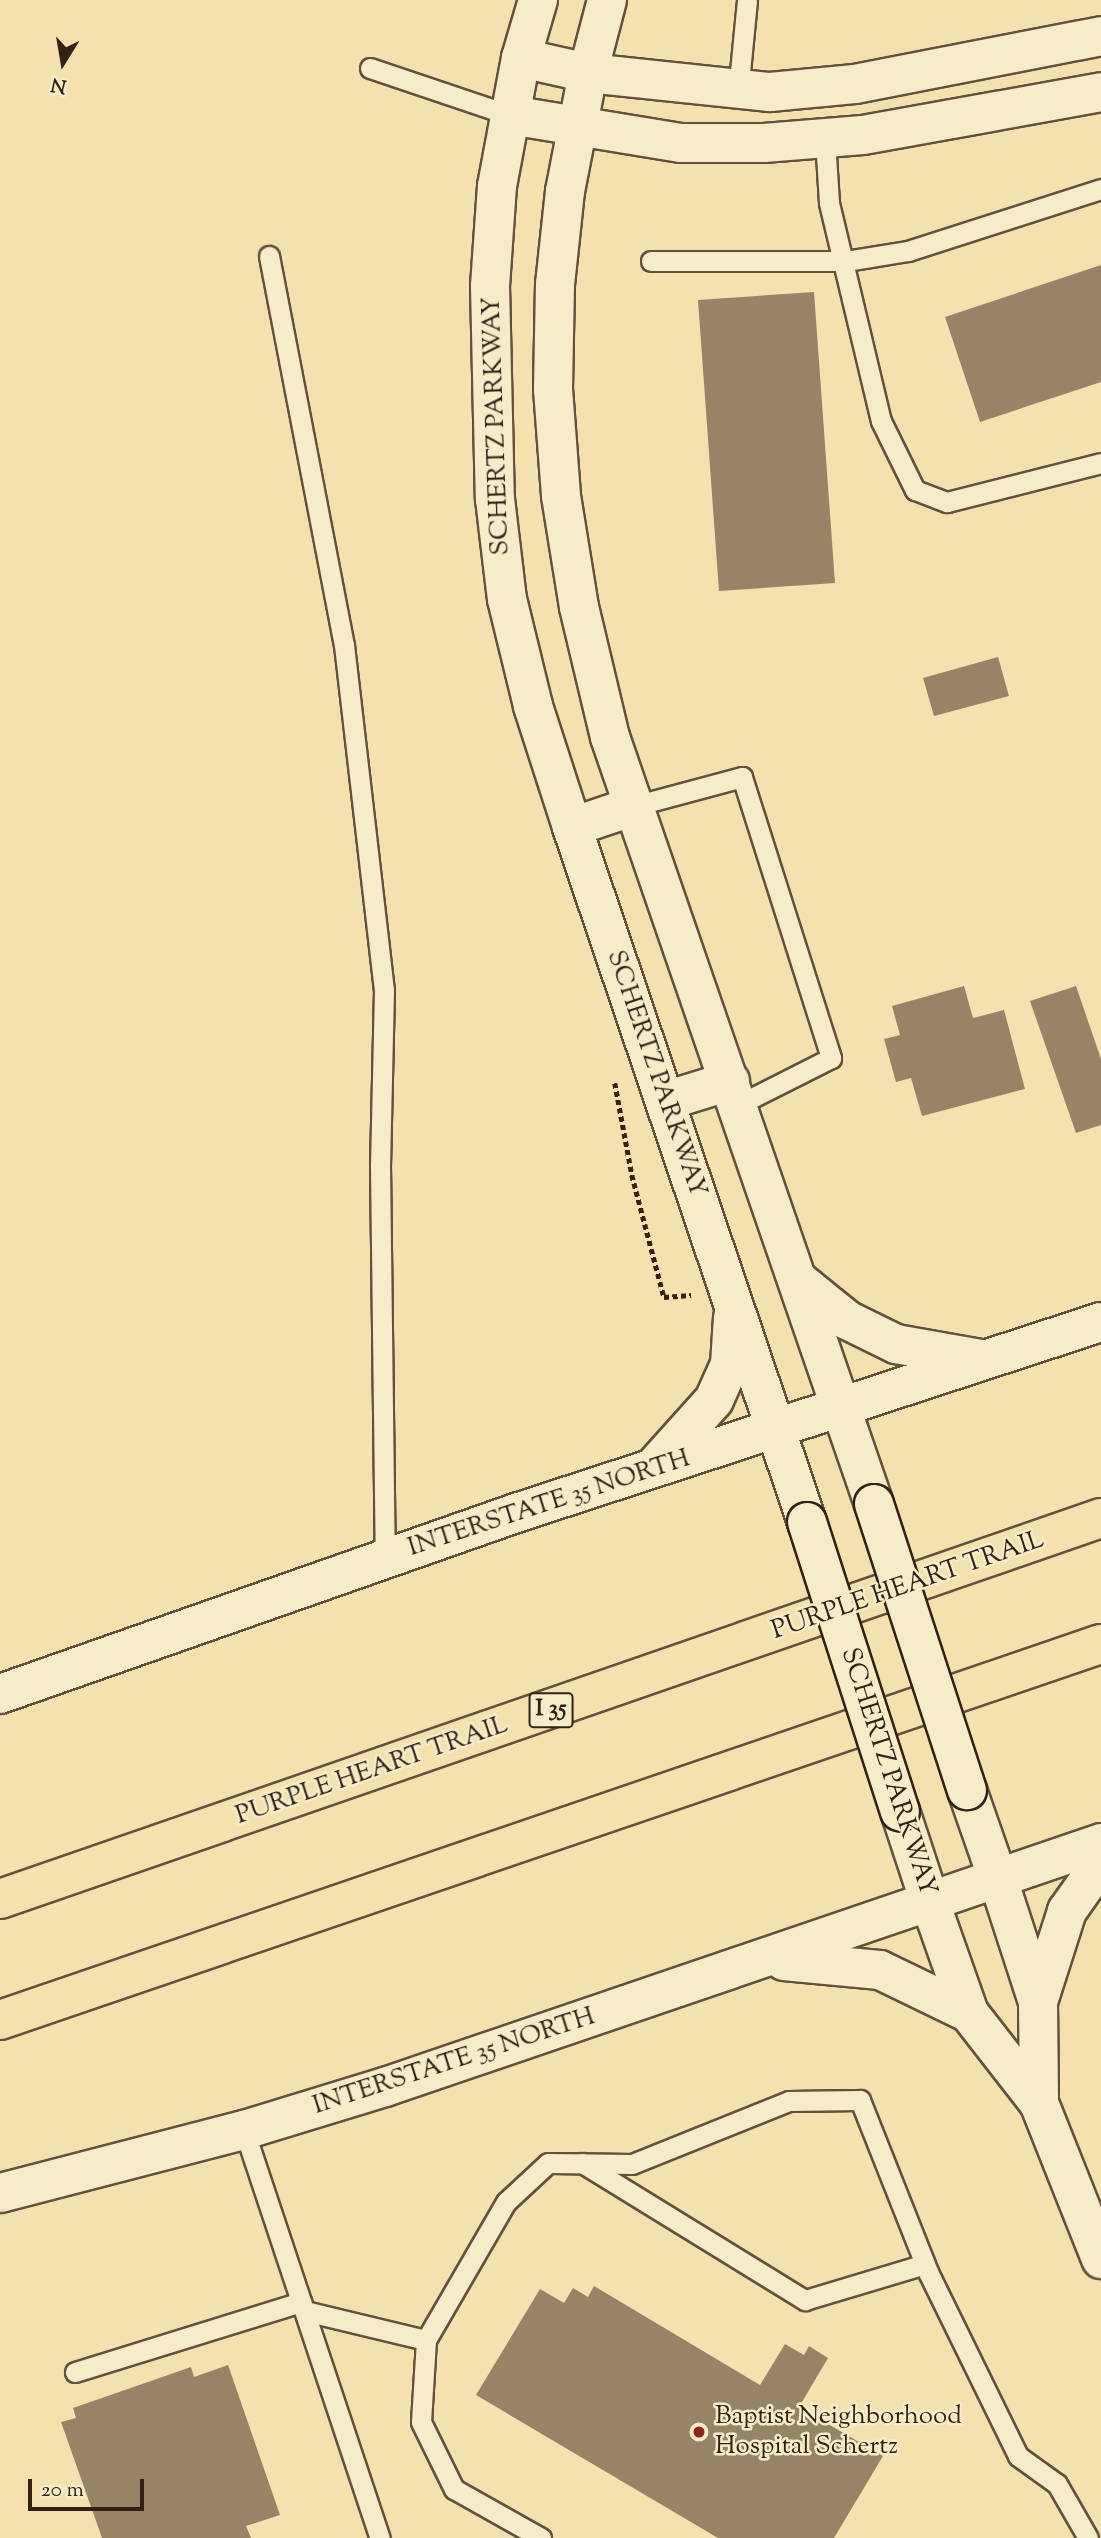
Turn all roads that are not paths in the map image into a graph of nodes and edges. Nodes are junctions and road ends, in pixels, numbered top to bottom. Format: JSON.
{"nodes":[{"id":1,"x":538,"y":0,"type":"edge"},
{"id":2,"x":607,"y":0,"type":"edge"},
{"id":3,"x":747,"y":0,"type":"edge"},
{"id":4,"x":1101,"y":36,"type":"edge"},
{"id":5,"x":1014,"y":53,"type":"junction"},
{"id":6,"x":521,"y":58,"type":"junction"},
{"id":7,"x":370,"y":68,"type":"dead end"},
{"id":8,"x":588,"y":73,"type":"junction"},
{"id":9,"x":821,"y":88,"type":"junction"},
{"id":10,"x":738,"y":92,"type":"junction"},
{"id":11,"x":1101,"y":92,"type":"edge"},
{"id":12,"x":1024,"y":106,"type":"junction"},
{"id":13,"x":510,"y":114,"type":"junction"},
{"id":14,"x":578,"y":128,"type":"junction"},
{"id":15,"x":825,"y":139,"type":"junction"},
{"id":16,"x":735,"y":143,"type":"junction"},
{"id":17,"x":1101,"y":189,"type":"edge"},
{"id":18,"x":269,"y":256,"type":"dead end"},
{"id":19,"x":651,"y":261,"type":"dead end"},
{"id":20,"x":846,"y":261,"type":"junction"},
{"id":21,"x":1101,"y":463,"type":"edge"},
{"id":22,"x":634,"y":806,"type":"junction"},
{"id":23,"x":572,"y":827,"type":"junction"},
{"id":24,"x":734,"y":1093,"type":"junction"},
{"id":25,"x":665,"y":1101,"type":"junction"},
{"id":26,"x":799,"y":1281,"type":"junction"},
{"id":27,"x":734,"y":1304,"type":"junction"},
{"id":28,"x":1101,"y":1322,"type":"edge"},
{"id":29,"x":990,"y":1360,"type":"junction"},
{"id":30,"x":842,"y":1410,"type":"junction"},
{"id":31,"x":777,"y":1432,"type":"junction"},
{"id":32,"x":650,"y":1471,"type":"junction"},
{"id":33,"x":1101,"y":1518,"type":"edge"},
{"id":34,"x":385,"y":1557,"type":"junction"},
{"id":35,"x":1101,"y":1644,"type":"edge"},
{"id":36,"x":0,"y":1694,"type":"edge"},
{"id":37,"x":1101,"y":1843,"type":"edge"},
{"id":38,"x":1101,"y":1863,"type":"edge"},
{"id":39,"x":998,"y":1879,"type":"junction"},
{"id":40,"x":0,"y":1899,"type":"edge"},
{"id":41,"x":930,"y":1902,"type":"junction"},
{"id":42,"x":761,"y":1960,"type":"junction"},
{"id":43,"x":1038,"y":2002,"type":"junction"},
{"id":44,"x":969,"y":2013,"type":"junction"},
{"id":45,"x":0,"y":2020,"type":"edge"},
{"id":46,"x":1039,"y":2103,"type":"junction"},
{"id":47,"x":244,"y":2130,"type":"junction"},
{"id":48,"x":582,"y":2163,"type":"junction"},
{"id":49,"x":0,"y":2193,"type":"edge"},
{"id":50,"x":1101,"y":2259,"type":"edge"},
{"id":51,"x":925,"y":2264,"type":"junction"},
{"id":52,"x":303,"y":2306,"type":"junction"},
{"id":53,"x":426,"y":2340,"type":"junction"},
{"id":54,"x":75,"y":2372,"type":"dead end"},
{"id":55,"x":380,"y":2538,"type":"edge"},
{"id":56,"x":541,"y":2538,"type":"edge"},
{"id":57,"x":1088,"y":2538,"type":"edge"}],
"edges":[{"from":1,"to":6,"type":"main road","name":"SCHERTZ PARKWAY"},
{"from":2,"to":8,"type":"main road","name":"SCHERTZ PARKWAY"},
{"from":3,"to":10,"type":"lane"},
{"from":4,"to":5,"type":"main road"},
{"from":5,"to":9,"type":"main road"},
{"from":5,"to":12,"type":"main road"},
{"from":6,"to":8,"type":"main road"},
{"from":6,"to":13,"type":"main road","name":"SCHERTZ PARKWAY"},
{"from":7,"to":13,"type":"lane"},
{"from":8,"to":10,"type":"main road"},
{"from":8,"to":14,"type":"main road","name":"SCHERTZ PARKWAY"},
{"from":9,"to":10,"type":"main road"},
{"from":9,"to":15,"type":"main road"},
{"from":10,"to":16,"type":"main road"},
{"from":11,"to":12,"type":"main road"},
{"from":12,"to":15,"type":"main road"},
{"from":13,"to":14,"type":"main road"},
{"from":13,"to":23,"type":"main road","name":"SCHERTZ PARKWAY"},
{"from":14,"to":16,"type":"main road"},
{"from":14,"to":22,"type":"main road","name":"SCHERTZ PARKWAY"},
{"from":15,"to":16,"type":"main road"},
{"from":15,"to":20,"type":"lane"},
{"from":17,"to":20,"type":"lane"},
{"from":18,"to":34,"type":"lane"},
{"from":19,"to":20,"type":"lane"},
{"from":20,"to":21,"type":"lane"},
{"from":22,"to":23,"type":"main road"},
{"from":22,"to":24,"type":"main road","name":"SCHERTZ PARKWAY"},
{"from":22,"to":24,"type":"lane"},
{"from":23,"to":25,"type":"main road","name":"SCHERTZ PARKWAY"},
{"from":24,"to":25,"type":"main road"},
{"from":24,"to":26,"type":"main road","name":"SCHERTZ PARKWAY"},
{"from":25,"to":27,"type":"main road","name":"SCHERTZ PARKWAY"},
{"from":26,"to":29,"type":"main road"},
{"from":26,"to":30,"type":"main road","name":"SCHERTZ PARKWAY"},
{"from":27,"to":31,"type":"main road","name":"SCHERTZ PARKWAY"},
{"from":27,"to":32,"type":"main road"},
{"from":28,"to":29,"type":"main road","name":"INTERSTATE 35 NORTH"},
{"from":29,"to":30,"type":"main road","name":"INTERSTATE 35 NORTH"},
{"from":30,"to":31,"type":"main road","name":"INTERSTATE 35 NORTH"},
{"from":30,"to":39,"type":"main road","name":"SCHERTZ PARKWAY","bridge":true},
{"from":31,"to":32,"type":"main road","name":"INTERSTATE 35 NORTH"},
{"from":31,"to":41,"type":"main road","name":"SCHERTZ PARKWAY","bridge":true},
{"from":32,"to":34,"type":"main road","name":"INTERSTATE 35 NORTH"},
{"from":33,"to":40,"type":"highway","name":"PURPLE HEART TRAIL","number":"I 35"},
{"from":34,"to":36,"type":"main road","name":"INTERSTATE 35 NORTH"},
{"from":35,"to":45,"type":"highway"},
{"from":37,"to":39,"type":"main road","name":"INTERSTATE 35 NORTH"},
{"from":38,"to":43,"type":"main road"},
{"from":39,"to":41,"type":"main road","name":"INTERSTATE 35 NORTH"},
{"from":39,"to":43,"type":"main road","name":"SCHERTZ PARKWAY"},
{"from":41,"to":42,"type":"main road","name":"INTERSTATE 35 NORTH"},
{"from":41,"to":44,"type":"main road","name":"SCHERTZ PARKWAY"},
{"from":42,"to":44,"type":"main road"},
{"from":42,"to":47,"type":"main road","name":"INTERSTATE 35 NORTH"},
{"from":43,"to":46,"type":"main road","name":"SCHERTZ PARKWAY"},
{"from":44,"to":46,"type":"main road","name":"SCHERTZ PARKWAY"},
{"from":46,"to":50,"type":"main road","name":"SCHERTZ PARKWAY"},
{"from":47,"to":49,"type":"main road","name":"INTERSTATE 35 NORTH"},
{"from":47,"to":52,"type":"lane"},
{"from":48,"to":51,"type":"lane"},
{"from":48,"to":51,"type":"lane"},
{"from":48,"to":53,"type":"lane"},
{"from":51,"to":57,"type":"lane"},
{"from":52,"to":53,"type":"lane"},
{"from":52,"to":54,"type":"lane"},
{"from":52,"to":55,"type":"lane"},
{"from":53,"to":56,"type":"lane"}]}
